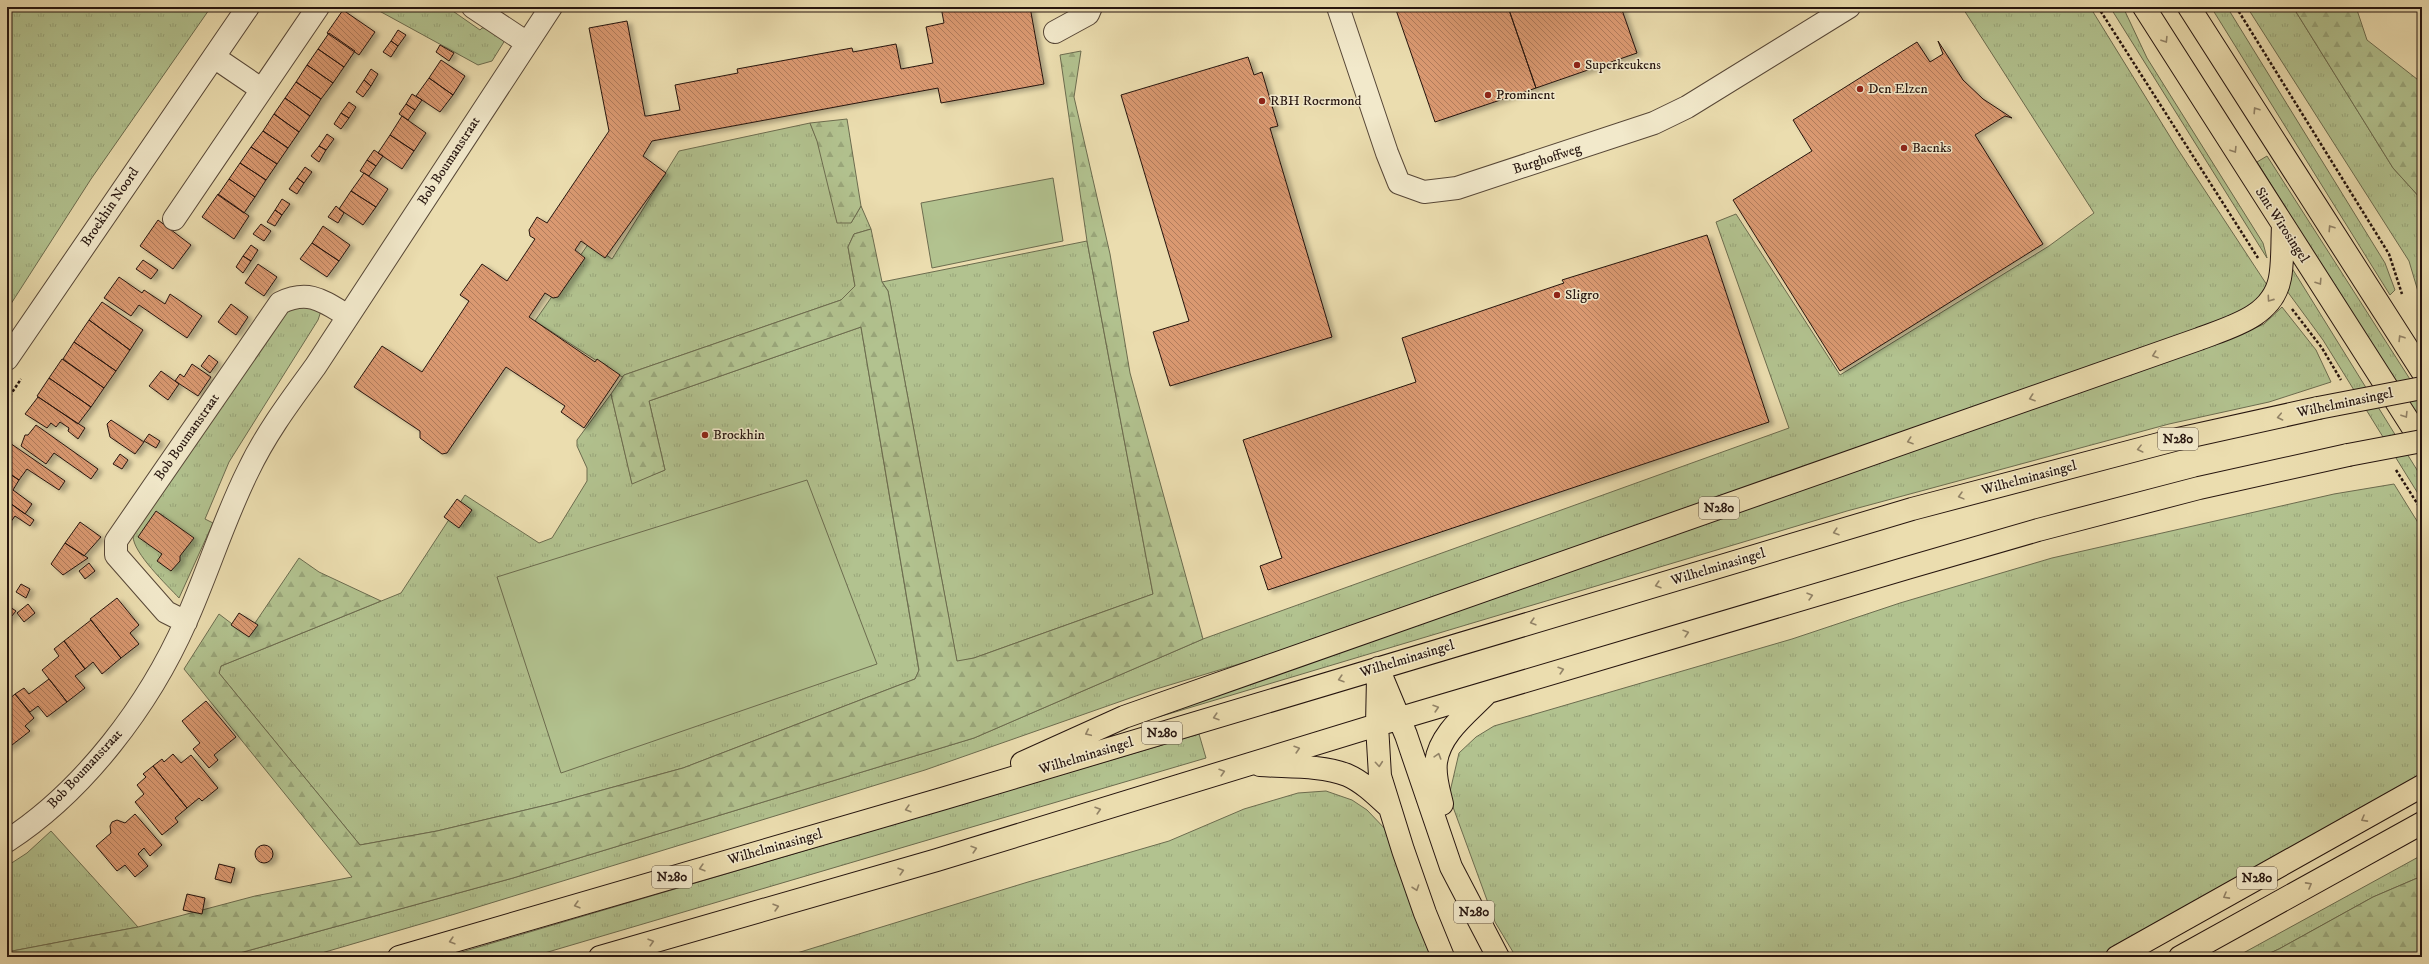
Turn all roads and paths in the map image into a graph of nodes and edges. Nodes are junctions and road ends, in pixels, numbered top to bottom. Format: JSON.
{"nodes":[{"id":1,"x":248,"y":7,"type":"edge"},
{"id":2,"x":318,"y":7,"type":"edge"},
{"id":3,"x":473,"y":7,"type":"edge"},
{"id":4,"x":552,"y":7,"type":"edge"},
{"id":5,"x":1091,"y":7,"type":"edge"},
{"id":6,"x":1338,"y":7,"type":"edge"},
{"id":7,"x":1849,"y":7,"type":"edge"},
{"id":8,"x":2144,"y":7,"type":"edge"},
{"id":9,"x":2189,"y":7,"type":"edge"},
{"id":10,"x":2236,"y":7,"type":"edge"},
{"id":11,"x":1055,"y":32,"type":"dead end"},
{"id":12,"x":527,"y":43,"type":"junction"},
{"id":13,"x":214,"y":57,"type":"junction"},
{"id":14,"x":261,"y":89,"type":"junction"},
{"id":15,"x":174,"y":219,"type":"dead end"},
{"id":16,"x":2283,"y":226,"type":"junction"},
{"id":17,"x":2404,"y":299,"type":"dead end"},
{"id":18,"x":348,"y":316,"type":"junction"},
{"id":19,"x":7,"y":358,"type":"edge"},
{"id":20,"x":2422,"y":371,"type":"edge"},
{"id":21,"x":2422,"y":388,"type":"edge"},
{"id":22,"x":2422,"y":442,"type":"edge"},
{"id":23,"x":186,"y":622,"type":"junction"},
{"id":24,"x":1378,"y":668,"type":"junction"},
{"id":25,"x":1488,"y":692,"type":"junction"},
{"id":26,"x":1399,"y":719,"type":"junction"},
{"id":27,"x":1377,"y":725,"type":"junction"},
{"id":28,"x":1247,"y":764,"type":"junction"},
{"id":29,"x":2422,"y":786,"type":"edge"},
{"id":30,"x":945,"y":798,"type":"junction"},
{"id":31,"x":1389,"y":807,"type":"junction"},
{"id":32,"x":2422,"y":823,"type":"edge"},
{"id":33,"x":7,"y":841,"type":"edge"},
{"id":34,"x":1451,"y":867,"type":"junction"},
{"id":35,"x":400,"y":957,"type":"edge"},
{"id":36,"x":600,"y":957,"type":"edge"},
{"id":37,"x":1443,"y":957,"type":"edge"},
{"id":38,"x":1498,"y":957,"type":"edge"},
{"id":39,"x":2117,"y":957,"type":"edge"},
{"id":40,"x":2180,"y":957,"type":"edge"}],
"edges":[{"from":1,"to":13,"type":"street","name":"Broekhin Noord"},
{"from":2,"to":14,"type":"street"},
{"from":3,"to":12,"type":"street"},
{"from":4,"to":12,"type":"street","name":"Bob Boumanstraat"},
{"from":5,"to":11,"type":"street"},
{"from":6,"to":7,"type":"street","name":"Burghoffweg"},
{"from":8,"to":16,"type":"main road","name":"Sint Wirosingel","one_way":true},
{"from":20,"to":9,"type":"main road","one_way":true},
{"from":10,"to":17,"type":"path"},
{"from":12,"to":18,"type":"street","name":"Bob Boumanstraat"},
{"from":13,"to":14,"type":"street"},
{"from":13,"to":19,"type":"street","name":"Broekhin Noord"},
{"from":14,"to":15,"type":"street"},
{"from":16,"to":22,"type":"main road","name":"Sint Wirosingel","one_way":true},
{"from":16,"to":30,"type":"main road","number":"N280","one_way":true},
{"from":18,"to":23,"type":"street","name":"Bob Boumanstraat"},
{"from":18,"to":23,"type":"street","name":"Bob Boumanstraat"},
{"from":21,"to":24,"type":"main road","name":"Wilhelminasingel","number":"N280","one_way":true,"bridge":true},
{"from":25,"to":22,"type":"main road","number":"N280","one_way":true,"bridge":true},
{"from":23,"to":33,"type":"street","name":"Bob Boumanstraat"},
{"from":24,"to":26,"type":"main road","number":"N280"},
{"from":24,"to":27,"type":"main road"},
{"from":24,"to":30,"type":"main road","name":"Wilhelminasingel","number":"N280","one_way":true},
{"from":26,"to":25,"type":"main road","number":"N280","one_way":true},
{"from":34,"to":25,"type":"main road","number":"N280","one_way":true},
{"from":26,"to":27,"type":"main road","number":"N280"},
{"from":26,"to":34,"type":"main road","number":"N280"},
{"from":28,"to":27,"type":"main road","number":"N280","one_way":true},
{"from":27,"to":31,"type":"main road","one_way":true},
{"from":28,"to":31,"type":"main road","number":"N280"},
{"from":36,"to":28,"type":"main road","number":"N280","one_way":true},
{"from":29,"to":39,"type":"main road","number":"N280","one_way":true},
{"from":30,"to":35,"type":"main road","name":"Wilhelminasingel","number":"N280","one_way":true},
{"from":31,"to":37,"type":"main road","one_way":true},
{"from":40,"to":32,"type":"main road","number":"N280","one_way":true},
{"from":34,"to":38,"type":"main road","number":"N280"}]}
